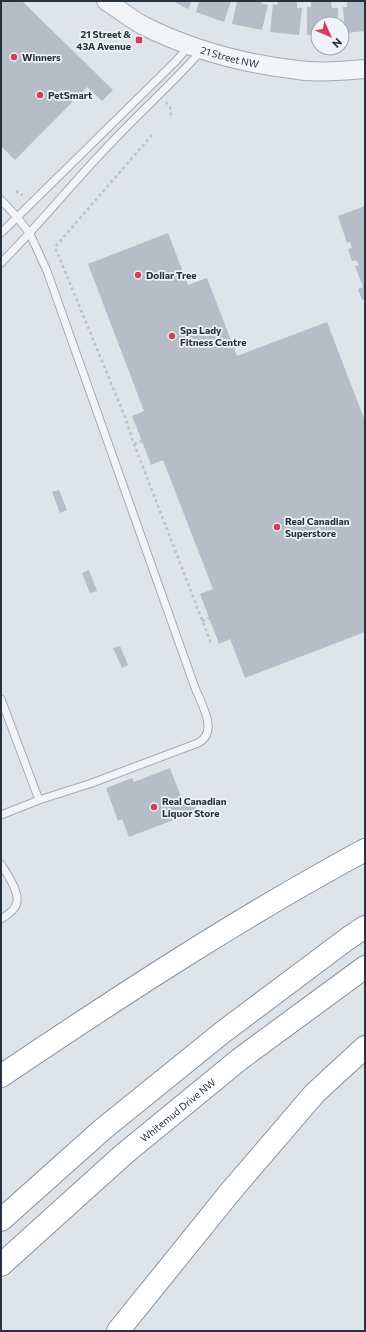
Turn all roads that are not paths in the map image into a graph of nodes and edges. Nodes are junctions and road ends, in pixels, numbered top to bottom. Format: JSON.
{"nodes":[{"id":1,"x":106,"y":1,"type":"edge"},
{"id":2,"x":195,"y":48,"type":"junction"},
{"id":3,"x":365,"y":69,"type":"edge"},
{"id":4,"x":1,"y":200,"type":"edge"},
{"id":5,"x":17,"y":217,"type":"junction"},
{"id":6,"x":1,"y":233,"type":"edge"},
{"id":7,"x":30,"y":234,"type":"junction"},
{"id":8,"x":1,"y":263,"type":"edge"},
{"id":9,"x":1,"y":699,"type":"edge"},
{"id":10,"x":39,"y":800,"type":"junction"},
{"id":11,"x":1,"y":815,"type":"edge"},
{"id":12,"x":365,"y":850,"type":"edge"},
{"id":13,"x":1,"y":864,"type":"edge"},
{"id":14,"x":1,"y":919,"type":"edge"},
{"id":15,"x":365,"y":927,"type":"edge"},
{"id":16,"x":365,"y":967,"type":"edge"},
{"id":17,"x":365,"y":1047,"type":"edge"},
{"id":18,"x":1,"y":1076,"type":"edge"},
{"id":19,"x":231,"y":1191,"type":"junction"},
{"id":20,"x":1,"y":1220,"type":"edge"},
{"id":21,"x":1,"y":1265,"type":"edge"},
{"id":22,"x":102,"y":1331,"type":"edge"},
{"id":23,"x":118,"y":1331,"type":"edge"}],
"edges":[{"from":1,"to":2,"type":"street","name":"21 Street NW"},
{"from":2,"to":3,"type":"street","name":"21 Street NW"},
{"from":2,"to":5,"type":"lane"},
{"from":2,"to":7,"type":"lane"},
{"from":4,"to":5,"type":"lane"},
{"from":5,"to":6,"type":"lane"},
{"from":5,"to":7,"type":"lane"},
{"from":7,"to":8,"type":"lane"},
{"from":7,"to":10,"type":"lane"},
{"from":9,"to":10,"type":"lane"},
{"from":10,"to":11,"type":"lane"},
{"from":12,"to":18,"type":"highway"},
{"from":13,"to":14,"type":"lane"},
{"from":15,"to":20,"type":"highway"},
{"from":16,"to":21,"type":"highway","name":"Whitemud Drive NW"},
{"from":17,"to":19,"type":"highway"},
{"from":19,"to":22,"type":"highway"},
{"from":19,"to":23,"type":"highway"}]}
